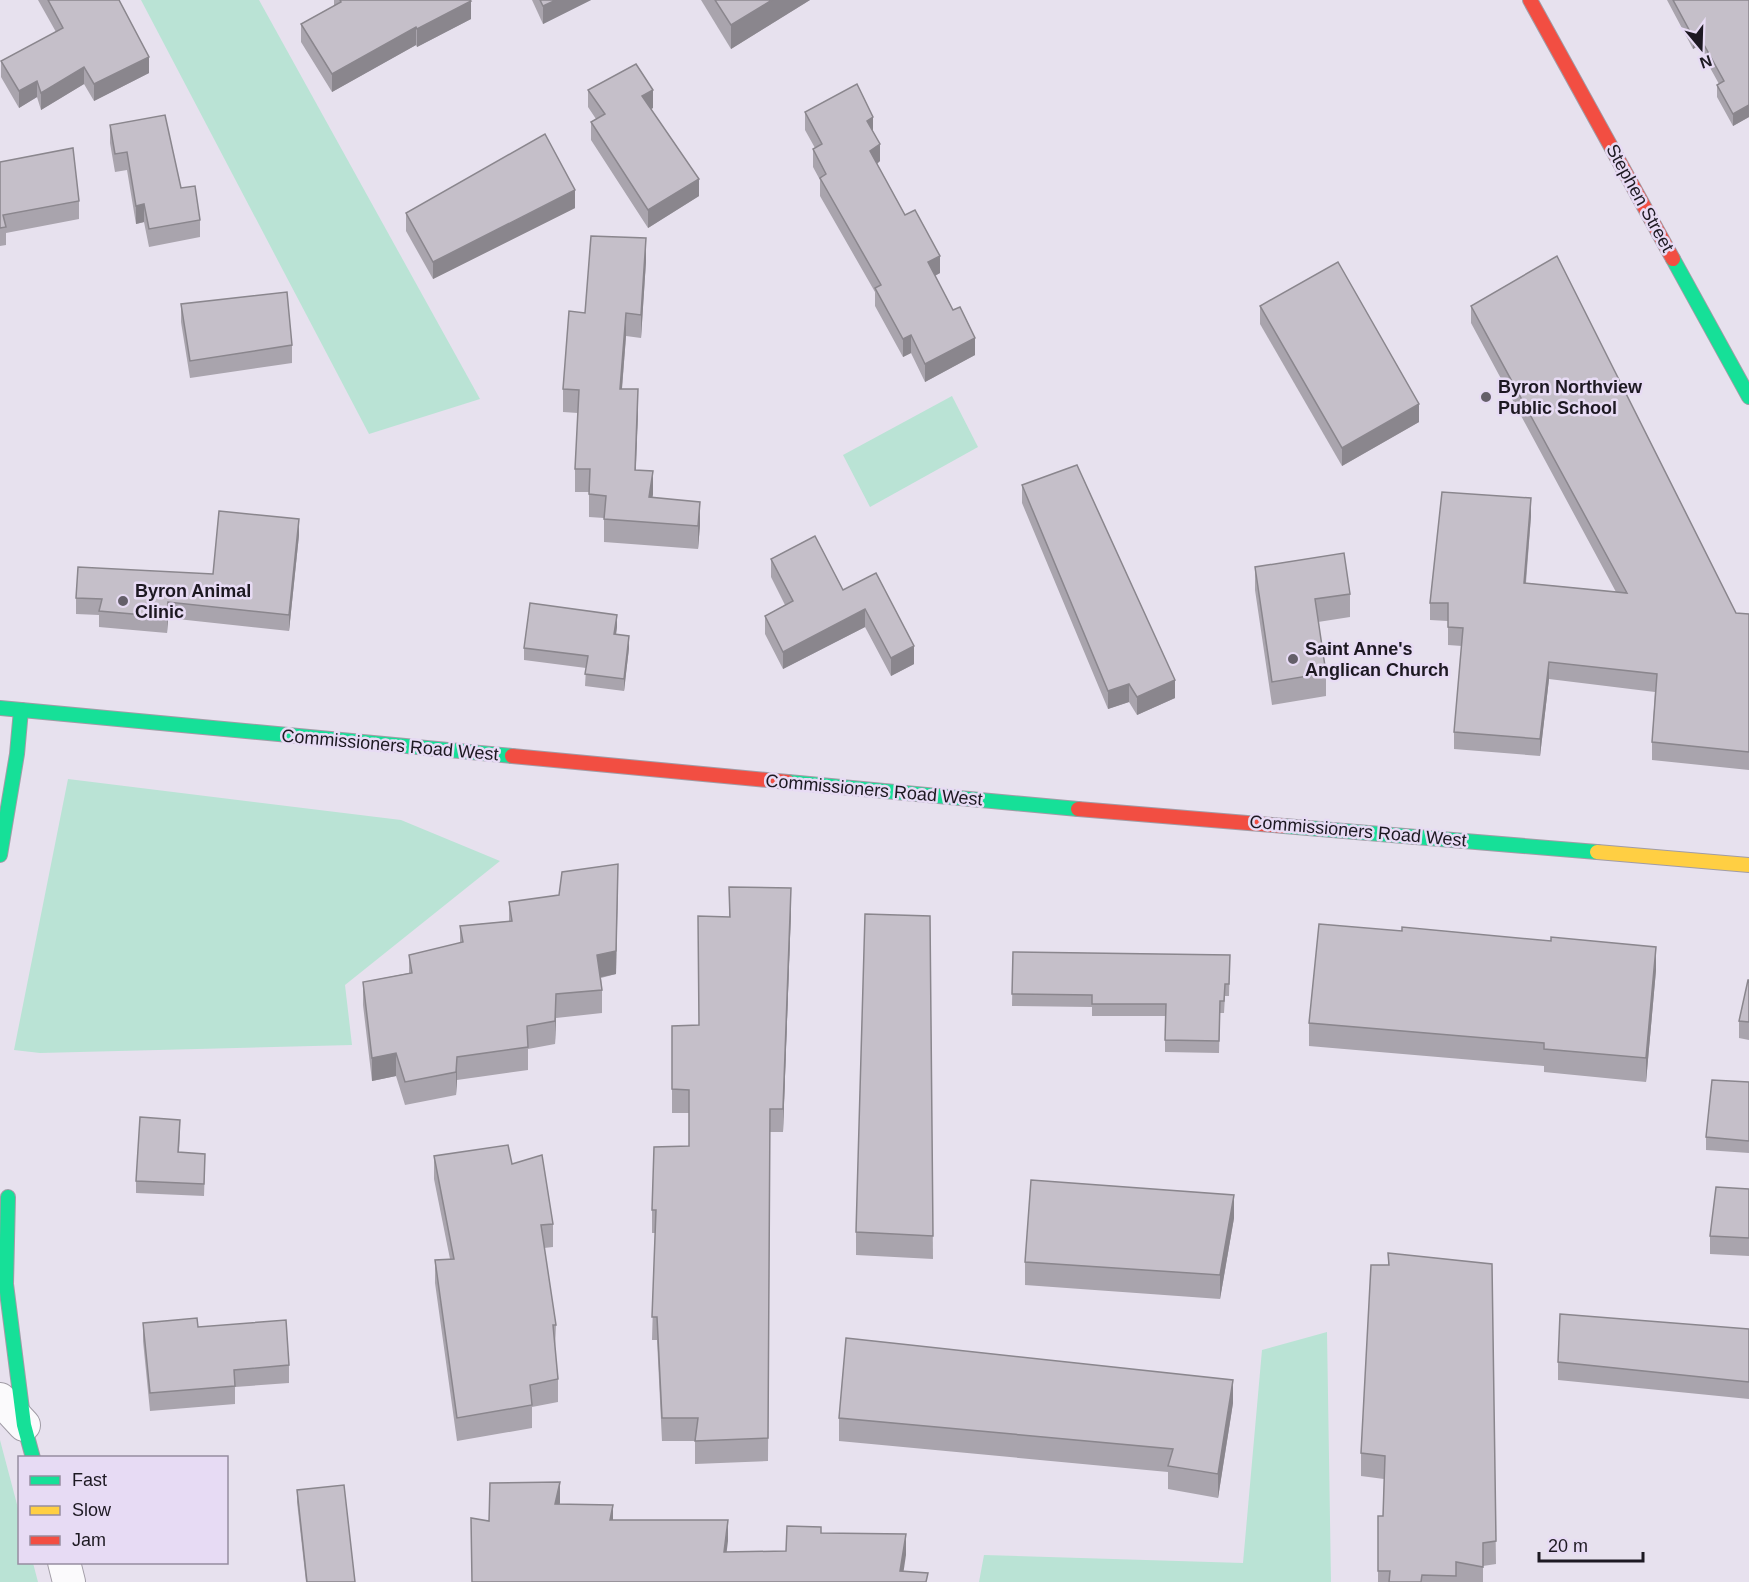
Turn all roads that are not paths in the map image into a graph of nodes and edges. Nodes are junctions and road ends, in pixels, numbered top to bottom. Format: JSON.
{"nodes":[{"id":1,"x":1530,"y":0,"type":"edge"},
{"id":2,"x":1749,"y":397,"type":"edge"},
{"id":3,"x":0,"y":708,"type":"edge"},
{"id":4,"x":21,"y":710,"type":"junction"},
{"id":5,"x":0,"y":855,"type":"edge"},
{"id":6,"x":1749,"y":865,"type":"edge"},
{"id":7,"x":8,"y":1197,"type":"dead end"},
{"id":8,"x":0,"y":1399,"type":"edge"},
{"id":9,"x":24,"y":1425,"type":"junction"},
{"id":10,"x":32,"y":1456,"type":"edge"},
{"id":11,"x":64,"y":1564,"type":"edge"},
{"id":12,"x":69,"y":1582,"type":"edge"}],
"edges":[{"from":1,"to":2,"type":"main road","name":"Stephen Street"},
{"from":3,"to":4,"type":"main road","name":"Commissioners Road West"},
{"from":4,"to":5,"type":"main road"},
{"from":4,"to":6,"type":"main road","name":"Commissioners Road West"},
{"from":7,"to":9,"type":"main road"},
{"from":8,"to":9,"type":"street"},
{"from":9,"to":10,"type":"main road"},
{"from":11,"to":12,"type":"street"}]}
